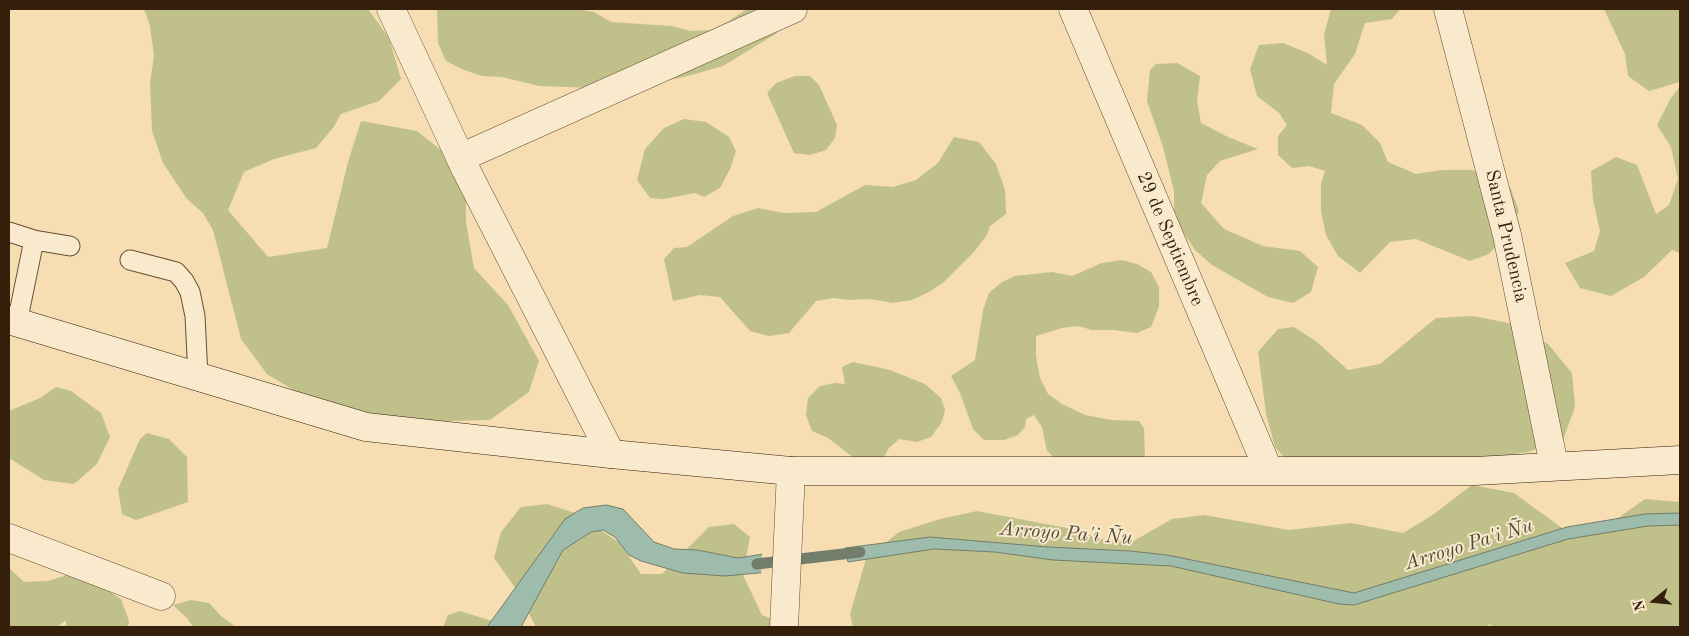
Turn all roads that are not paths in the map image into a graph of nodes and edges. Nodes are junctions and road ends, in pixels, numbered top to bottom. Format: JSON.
{"nodes":[{"id":1,"x":392,"y":9,"type":"edge"},
{"id":2,"x":793,"y":9,"type":"edge"},
{"id":3,"x":1073,"y":9,"type":"edge"},
{"id":4,"x":1448,"y":9,"type":"edge"},
{"id":5,"x":460,"y":158,"type":"junction"},
{"id":6,"x":9,"y":232,"type":"edge"},
{"id":7,"x":34,"y":240,"type":"junction"},
{"id":8,"x":70,"y":246,"type":"dead end"},
{"id":9,"x":130,"y":260,"type":"dead end"},
{"id":10,"x":13,"y":322,"type":"edge"},
{"id":11,"x":198,"y":377,"type":"junction"},
{"id":12,"x":611,"y":454,"type":"junction"},
{"id":13,"x":1680,"y":460,"type":"edge"},
{"id":14,"x":1554,"y":465,"type":"junction"},
{"id":15,"x":1268,"y":469,"type":"junction"},
{"id":16,"x":791,"y":471,"type":"junction"},
{"id":17,"x":9,"y":538,"type":"edge"},
{"id":18,"x":161,"y":596,"type":"dead end"},
{"id":19,"x":784,"y":627,"type":"edge"}],
"edges":[{"from":1,"to":5,"type":"street"},
{"from":2,"to":5,"type":"street"},
{"from":3,"to":15,"type":"street","name":"29 de Septiembre"},
{"from":4,"to":14,"type":"street","name":"Santa Prudencia"},
{"from":5,"to":12,"type":"street"},
{"from":6,"to":7,"type":"lane"},
{"from":7,"to":8,"type":"lane"},
{"from":7,"to":10,"type":"lane"},
{"from":9,"to":11,"type":"lane"},
{"from":10,"to":11,"type":"street"},
{"from":11,"to":12,"type":"street"},
{"from":12,"to":16,"type":"street"},
{"from":13,"to":14,"type":"street"},
{"from":14,"to":15,"type":"street"},
{"from":15,"to":16,"type":"street"},
{"from":16,"to":19,"type":"street"},
{"from":17,"to":18,"type":"street"}]}
